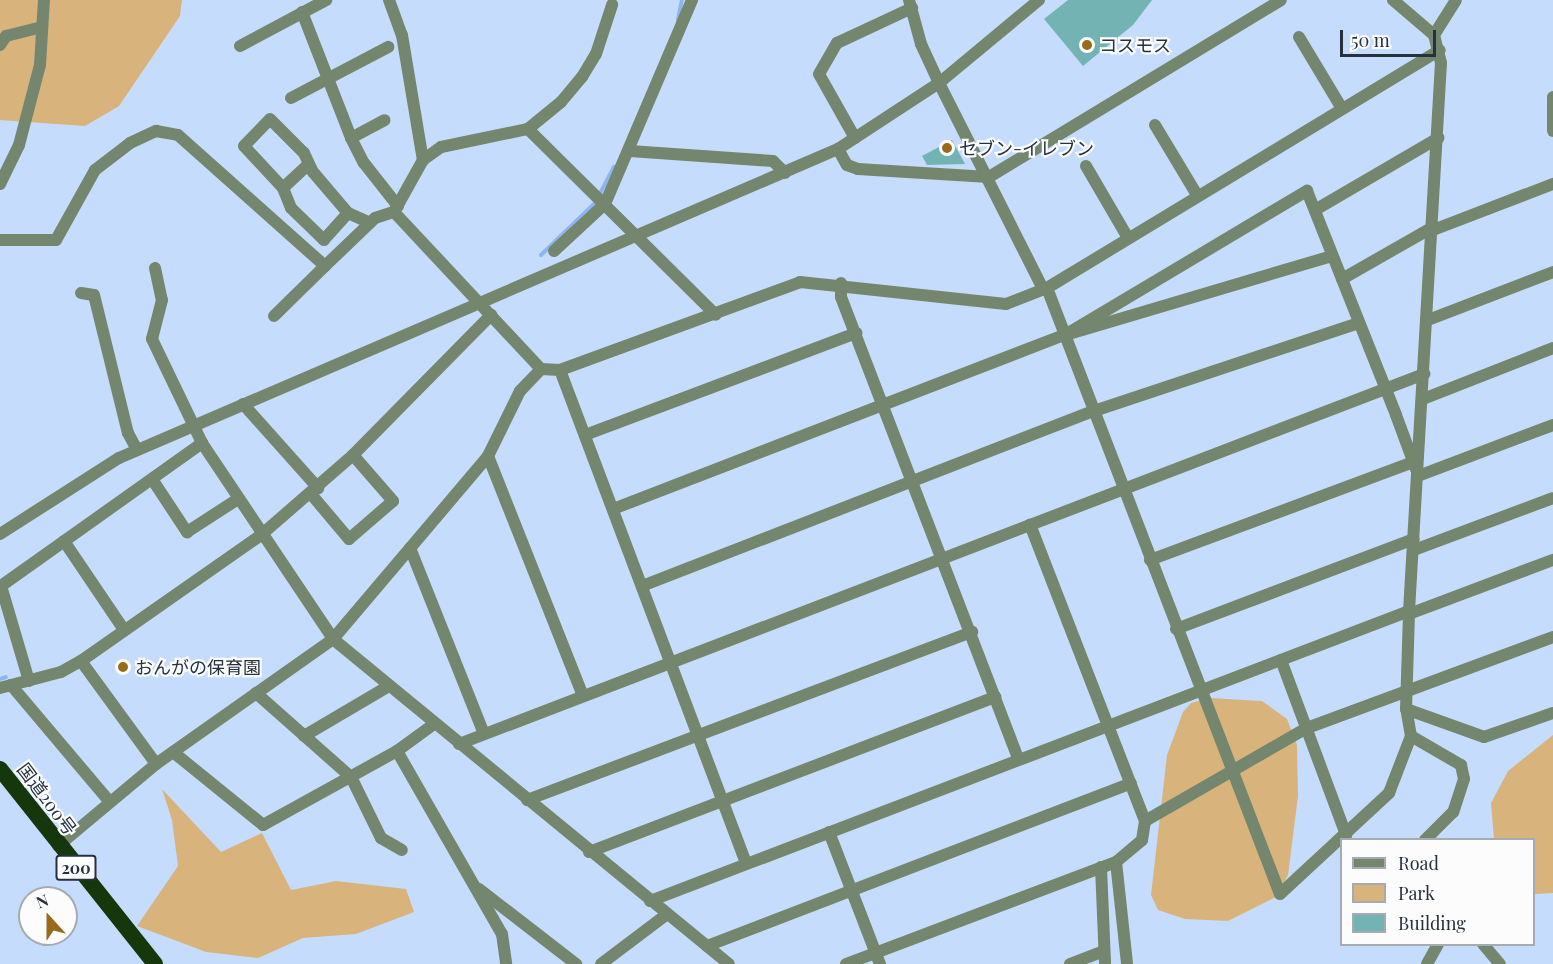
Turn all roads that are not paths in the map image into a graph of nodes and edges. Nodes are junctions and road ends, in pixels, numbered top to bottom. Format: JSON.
{"nodes":[{"id":1,"x":44,"y":0,"type":"edge"},
{"id":2,"x":326,"y":0,"type":"edge"},
{"id":3,"x":389,"y":0,"type":"edge"},
{"id":4,"x":692,"y":0,"type":"edge"},
{"id":5,"x":1039,"y":0,"type":"edge"},
{"id":6,"x":1281,"y":0,"type":"edge"},
{"id":7,"x":1393,"y":0,"type":"edge"},
{"id":8,"x":1456,"y":0,"type":"edge"},
{"id":9,"x":910,"y":4,"type":"edge"},
{"id":10,"x":612,"y":5,"type":"dead end"},
{"id":11,"x":302,"y":12,"type":"junction"},
{"id":12,"x":42,"y":27,"type":"junction"},
{"id":13,"x":1434,"y":34,"type":"junction"},
{"id":14,"x":1299,"y":37,"type":"dead end"},
{"id":15,"x":2,"y":39,"type":"edge"},
{"id":16,"x":240,"y":46,"type":"dead end"},
{"id":17,"x":388,"y":47,"type":"dead end"},
{"id":18,"x":1440,"y":50,"type":"junction"},
{"id":19,"x":330,"y":77,"type":"junction"},
{"id":20,"x":939,"y":83,"type":"junction"},
{"id":21,"x":1553,"y":97,"type":"edge"},
{"id":22,"x":291,"y":98,"type":"dead end"},
{"id":23,"x":1341,"y":107,"type":"junction"},
{"id":24,"x":385,"y":120,"type":"dead end"},
{"id":25,"x":1155,"y":125,"type":"dead end"},
{"id":26,"x":528,"y":129,"type":"junction"},
{"id":27,"x":1553,"y":131,"type":"edge"},
{"id":28,"x":351,"y":138,"type":"junction"},
{"id":29,"x":855,"y":138,"type":"junction"},
{"id":30,"x":1438,"y":138,"type":"junction"},
{"id":31,"x":838,"y":149,"type":"junction"},
{"id":32,"x":630,"y":151,"type":"junction"},
{"id":33,"x":423,"y":160,"type":"junction"},
{"id":34,"x":309,"y":164,"type":"junction"},
{"id":35,"x":1086,"y":166,"type":"dead end"},
{"id":36,"x":785,"y":173,"type":"junction"},
{"id":37,"x":989,"y":177,"type":"junction"},
{"id":38,"x":0,"y":184,"type":"edge"},
{"id":39,"x":1553,"y":184,"type":"edge"},
{"id":40,"x":283,"y":188,"type":"junction"},
{"id":41,"x":1197,"y":195,"type":"junction"},
{"id":42,"x":601,"y":200,"type":"junction"},
{"id":43,"x":396,"y":209,"type":"junction"},
{"id":44,"x":1315,"y":210,"type":"junction"},
{"id":45,"x":348,"y":213,"type":"junction"},
{"id":46,"x":370,"y":223,"type":"junction"},
{"id":47,"x":1433,"y":229,"type":"junction"},
{"id":48,"x":638,"y":238,"type":"junction"},
{"id":49,"x":1128,"y":238,"type":"junction"},
{"id":50,"x":0,"y":240,"type":"edge"},
{"id":51,"x":554,"y":251,"type":"dead end"},
{"id":52,"x":1332,"y":256,"type":"junction"},
{"id":53,"x":325,"y":266,"type":"junction"},
{"id":54,"x":154,"y":268,"type":"dead end"},
{"id":55,"x":1553,"y":272,"type":"edge"},
{"id":56,"x":1342,"y":279,"type":"junction"},
{"id":57,"x":841,"y":283,"type":"junction"},
{"id":58,"x":1045,"y":289,"type":"junction"},
{"id":59,"x":81,"y":294,"type":"dead end"},
{"id":60,"x":481,"y":304,"type":"junction"},
{"id":61,"x":491,"y":315,"type":"junction"},
{"id":62,"x":716,"y":315,"type":"junction"},
{"id":63,"x":274,"y":316,"type":"dead end"},
{"id":64,"x":1428,"y":320,"type":"junction"},
{"id":65,"x":1359,"y":323,"type":"junction"},
{"id":66,"x":856,"y":333,"type":"junction"},
{"id":67,"x":1065,"y":334,"type":"junction"},
{"id":68,"x":1553,"y":348,"type":"edge"},
{"id":69,"x":541,"y":369,"type":"junction"},
{"id":70,"x":560,"y":370,"type":"junction"},
{"id":71,"x":1424,"y":374,"type":"junction"},
{"id":72,"x":1386,"y":390,"type":"junction"},
{"id":73,"x":1423,"y":399,"type":"junction"},
{"id":74,"x":884,"y":403,"type":"junction"},
{"id":75,"x":243,"y":404,"type":"junction"},
{"id":76,"x":1094,"y":411,"type":"junction"},
{"id":77,"x":193,"y":425,"type":"junction"},
{"id":78,"x":1553,"y":425,"type":"edge"},
{"id":79,"x":585,"y":435,"type":"junction"},
{"id":80,"x":202,"y":443,"type":"junction"},
{"id":81,"x":137,"y":450,"type":"junction"},
{"id":82,"x":353,"y":455,"type":"junction"},
{"id":83,"x":488,"y":456,"type":"junction"},
{"id":84,"x":1416,"y":470,"type":"junction"},
{"id":85,"x":152,"y":479,"type":"junction"},
{"id":86,"x":914,"y":480,"type":"junction"},
{"id":87,"x":1123,"y":489,"type":"junction"},
{"id":88,"x":315,"y":491,"type":"junction"},
{"id":89,"x":1553,"y":498,"type":"edge"},
{"id":90,"x":238,"y":499,"type":"junction"},
{"id":91,"x":613,"y":508,"type":"junction"},
{"id":92,"x":1030,"y":524,"type":"junction"},
{"id":93,"x":0,"y":534,"type":"edge"},
{"id":94,"x":261,"y":535,"type":"junction"},
{"id":95,"x":64,"y":541,"type":"junction"},
{"id":96,"x":1414,"y":544,"type":"junction"},
{"id":97,"x":410,"y":548,"type":"junction"},
{"id":98,"x":944,"y":557,"type":"junction"},
{"id":99,"x":1150,"y":560,"type":"junction"},
{"id":100,"x":1553,"y":561,"type":"edge"},
{"id":101,"x":642,"y":586,"type":"junction"},
{"id":102,"x":1409,"y":613,"type":"junction"},
{"id":103,"x":1176,"y":629,"type":"junction"},
{"id":104,"x":124,"y":630,"type":"junction"},
{"id":105,"x":972,"y":632,"type":"junction"},
{"id":106,"x":1553,"y":637,"type":"edge"},
{"id":107,"x":333,"y":639,"type":"junction"},
{"id":108,"x":1281,"y":660,"type":"junction"},
{"id":109,"x":81,"y":661,"type":"junction"},
{"id":110,"x":669,"y":661,"type":"junction"},
{"id":111,"x":29,"y":681,"type":"junction"},
{"id":112,"x":6,"y":686,"type":"edge"},
{"id":113,"x":389,"y":686,"type":"junction"},
{"id":114,"x":1407,"y":689,"type":"junction"},
{"id":115,"x":1199,"y":691,"type":"junction"},
{"id":116,"x":256,"y":693,"type":"junction"},
{"id":117,"x":582,"y":694,"type":"junction"},
{"id":118,"x":996,"y":697,"type":"junction"},
{"id":119,"x":1406,"y":709,"type":"junction"},
{"id":120,"x":1553,"y":713,"type":"edge"},
{"id":121,"x":434,"y":724,"type":"junction"},
{"id":122,"x":1109,"y":725,"type":"junction"},
{"id":123,"x":1307,"y":728,"type":"junction"},
{"id":124,"x":484,"y":734,"type":"junction"},
{"id":125,"x":304,"y":736,"type":"junction"},
{"id":126,"x":1411,"y":736,"type":"junction"},
{"id":127,"x":698,"y":737,"type":"junction"},
{"id":128,"x":459,"y":744,"type":"junction"},
{"id":129,"x":397,"y":751,"type":"junction"},
{"id":130,"x":173,"y":752,"type":"junction"},
{"id":131,"x":1018,"y":759,"type":"junction"},
{"id":132,"x":156,"y":764,"type":"junction"},
{"id":133,"x":0,"y":769,"type":"edge"},
{"id":134,"x":1232,"y":772,"type":"junction"},
{"id":135,"x":351,"y":777,"type":"junction"},
{"id":136,"x":1131,"y":783,"type":"junction"},
{"id":137,"x":527,"y":800,"type":"junction"},
{"id":138,"x":723,"y":801,"type":"junction"},
{"id":139,"x":110,"y":802,"type":"junction"},
{"id":140,"x":1145,"y":821,"type":"junction"},
{"id":141,"x":829,"y":832,"type":"junction"},
{"id":142,"x":1346,"y":835,"type":"junction"},
{"id":143,"x":1343,"y":838,"type":"edge"},
{"id":144,"x":1427,"y":838,"type":"edge"},
{"id":145,"x":1340,"y":840,"type":"edge"},
{"id":146,"x":58,"y":846,"type":"junction"},
{"id":147,"x":402,"y":850,"type":"dead end"},
{"id":148,"x":589,"y":852,"type":"junction"},
{"id":149,"x":1116,"y":862,"type":"junction"},
{"id":150,"x":746,"y":863,"type":"junction"},
{"id":151,"x":1101,"y":867,"type":"junction"},
{"id":152,"x":474,"y":886,"type":"junction"},
{"id":153,"x":851,"y":889,"type":"junction"},
{"id":154,"x":650,"y":901,"type":"junction"},
{"id":155,"x":667,"y":914,"type":"junction"},
{"id":156,"x":707,"y":946,"type":"junction"},
{"id":157,"x":1437,"y":946,"type":"edge"},
{"id":158,"x":1485,"y":946,"type":"edge"},
{"id":159,"x":878,"y":958,"type":"edge"},
{"id":160,"x":1105,"y":958,"type":"edge"},
{"id":161,"x":720,"y":962,"type":"edge"},
{"id":162,"x":155,"y":964,"type":"edge"},
{"id":163,"x":506,"y":964,"type":"edge"},
{"id":164,"x":576,"y":964,"type":"edge"},
{"id":165,"x":601,"y":964,"type":"edge"},
{"id":166,"x":846,"y":964,"type":"edge"},
{"id":167,"x":1070,"y":964,"type":"edge"},
{"id":168,"x":1127,"y":964,"type":"edge"},
{"id":169,"x":1426,"y":964,"type":"edge"},
{"id":170,"x":1500,"y":964,"type":"edge"}],
"edges":[{"from":1,"to":12,"type":"street"},
{"from":2,"to":11,"type":"street"},
{"from":3,"to":33,"type":"street"},
{"from":4,"to":32,"type":"street"},
{"from":5,"to":20,"type":"street"},
{"from":6,"to":37,"type":"street"},
{"from":7,"to":13,"type":"street"},
{"from":8,"to":13,"type":"street"},
{"from":9,"to":20,"type":"street"},
{"from":9,"to":29,"type":"street"},
{"from":10,"to":26,"type":"street"},
{"from":11,"to":16,"type":"street"},
{"from":11,"to":19,"type":"street"},
{"from":12,"to":15,"type":"street"},
{"from":12,"to":38,"type":"street"},
{"from":13,"to":18,"type":"street"},
{"from":14,"to":23,"type":"street"},
{"from":17,"to":19,"type":"street"},
{"from":18,"to":23,"type":"street"},
{"from":18,"to":30,"type":"street"},
{"from":19,"to":22,"type":"street"},
{"from":19,"to":28,"type":"street"},
{"from":20,"to":29,"type":"street"},
{"from":20,"to":37,"type":"street"},
{"from":21,"to":27,"type":"street"},
{"from":23,"to":41,"type":"street"},
{"from":24,"to":28,"type":"street"},
{"from":25,"to":41,"type":"street"},
{"from":26,"to":33,"type":"street"},
{"from":26,"to":42,"type":"street"},
{"from":28,"to":43,"type":"street"},
{"from":29,"to":31,"type":"street"},
{"from":30,"to":44,"type":"street"},
{"from":30,"to":47,"type":"street"},
{"from":31,"to":36,"type":"street"},
{"from":31,"to":37,"type":"street"},
{"from":32,"to":36,"type":"street"},
{"from":32,"to":42,"type":"street"},
{"from":33,"to":43,"type":"street"},
{"from":34,"to":40,"type":"street"},
{"from":34,"to":40,"type":"street"},
{"from":34,"to":45,"type":"street"},
{"from":35,"to":49,"type":"street"},
{"from":36,"to":48,"type":"street"},
{"from":37,"to":58,"type":"street"},
{"from":39,"to":47,"type":"street"},
{"from":40,"to":45,"type":"street"},
{"from":41,"to":49,"type":"street"},
{"from":42,"to":48,"type":"street"},
{"from":42,"to":51,"type":"street"},
{"from":43,"to":46,"type":"street"},
{"from":43,"to":60,"type":"street"},
{"from":44,"to":52,"type":"street"},
{"from":44,"to":67,"type":"street"},
{"from":45,"to":46,"type":"street"},
{"from":46,"to":53,"type":"street"},
{"from":47,"to":56,"type":"street"},
{"from":47,"to":64,"type":"street"},
{"from":48,"to":60,"type":"street"},
{"from":48,"to":62,"type":"street"},
{"from":49,"to":58,"type":"street"},
{"from":50,"to":53,"type":"street"},
{"from":52,"to":56,"type":"street"},
{"from":52,"to":67,"type":"street"},
{"from":53,"to":63,"type":"street"},
{"from":54,"to":77,"type":"street"},
{"from":55,"to":64,"type":"street"},
{"from":56,"to":65,"type":"street"},
{"from":57,"to":58,"type":"street"},
{"from":57,"to":62,"type":"street"},
{"from":57,"to":66,"type":"street"},
{"from":58,"to":67,"type":"street"},
{"from":59,"to":81,"type":"street"},
{"from":60,"to":61,"type":"street"},
{"from":60,"to":75,"type":"street"},
{"from":61,"to":69,"type":"street"},
{"from":61,"to":82,"type":"street"},
{"from":62,"to":70,"type":"street"},
{"from":64,"to":71,"type":"street"},
{"from":65,"to":72,"type":"street"},
{"from":65,"to":76,"type":"street"},
{"from":66,"to":74,"type":"street"},
{"from":66,"to":79,"type":"street"},
{"from":67,"to":74,"type":"street"},
{"from":67,"to":76,"type":"street"},
{"from":68,"to":73,"type":"street"},
{"from":69,"to":70,"type":"street"},
{"from":69,"to":83,"type":"street"},
{"from":70,"to":79,"type":"street"},
{"from":71,"to":72,"type":"street"},
{"from":71,"to":73,"type":"street"},
{"from":72,"to":84,"type":"street"},
{"from":72,"to":87,"type":"street"},
{"from":73,"to":84,"type":"street"},
{"from":74,"to":86,"type":"street"},
{"from":74,"to":91,"type":"street"},
{"from":75,"to":77,"type":"street"},
{"from":75,"to":88,"type":"street"},
{"from":76,"to":86,"type":"street"},
{"from":76,"to":87,"type":"street"},
{"from":77,"to":80,"type":"street"},
{"from":77,"to":81,"type":"street"},
{"from":78,"to":84,"type":"street"},
{"from":79,"to":91,"type":"street"},
{"from":80,"to":85,"type":"street"},
{"from":80,"to":90,"type":"street"},
{"from":81,"to":93,"type":"street"},
{"from":82,"to":88,"type":"street"},
{"from":82,"to":88,"type":"street"},
{"from":83,"to":97,"type":"street"},
{"from":83,"to":117,"type":"street"},
{"from":84,"to":96,"type":"street"},
{"from":84,"to":99,"type":"street"},
{"from":85,"to":90,"type":"street"},
{"from":85,"to":95,"type":"street"},
{"from":86,"to":98,"type":"street"},
{"from":86,"to":101,"type":"street"},
{"from":87,"to":92,"type":"street"},
{"from":87,"to":99,"type":"street"},
{"from":88,"to":94,"type":"street"},
{"from":89,"to":96,"type":"street"},
{"from":90,"to":94,"type":"street"},
{"from":91,"to":101,"type":"street"},
{"from":92,"to":98,"type":"street"},
{"from":92,"to":122,"type":"street"},
{"from":94,"to":104,"type":"street"},
{"from":94,"to":107,"type":"street"},
{"from":95,"to":104,"type":"street"},
{"from":95,"to":111,"type":"street"},
{"from":96,"to":102,"type":"street"},
{"from":96,"to":103,"type":"street"},
{"from":97,"to":107,"type":"street"},
{"from":97,"to":124,"type":"street"},
{"from":98,"to":105,"type":"street"},
{"from":98,"to":110,"type":"street"},
{"from":99,"to":103,"type":"street"},
{"from":100,"to":102,"type":"street"},
{"from":101,"to":110,"type":"street"},
{"from":102,"to":108,"type":"street"},
{"from":102,"to":114,"type":"street"},
{"from":103,"to":115,"type":"street"},
{"from":104,"to":109,"type":"street"},
{"from":105,"to":118,"type":"street"},
{"from":105,"to":127,"type":"street"},
{"from":106,"to":114,"type":"street"},
{"from":107,"to":113,"type":"street"},
{"from":107,"to":116,"type":"street"},
{"from":108,"to":115,"type":"street"},
{"from":108,"to":123,"type":"street"},
{"from":109,"to":111,"type":"street"},
{"from":109,"to":132,"type":"street"},
{"from":110,"to":117,"type":"street"},
{"from":110,"to":127,"type":"street"},
{"from":111,"to":112,"type":"street"},
{"from":112,"to":139,"type":"street"},
{"from":113,"to":121,"type":"street"},
{"from":113,"to":125,"type":"street"},
{"from":114,"to":119,"type":"street"},
{"from":114,"to":123,"type":"street"},
{"from":115,"to":122,"type":"street"},
{"from":115,"to":134,"type":"street"},
{"from":116,"to":125,"type":"street"},
{"from":116,"to":130,"type":"street"},
{"from":117,"to":124,"type":"street"},
{"from":118,"to":131,"type":"street"},
{"from":118,"to":138,"type":"street"},
{"from":119,"to":120,"type":"street"},
{"from":119,"to":126,"type":"street"},
{"from":121,"to":128,"type":"street"},
{"from":121,"to":129,"type":"street"},
{"from":122,"to":131,"type":"street"},
{"from":122,"to":136,"type":"street"},
{"from":123,"to":134,"type":"street"},
{"from":123,"to":142,"type":"street"},
{"from":124,"to":128,"type":"street"},
{"from":125,"to":135,"type":"street"},
{"from":126,"to":142,"type":"street"},
{"from":126,"to":144,"type":"street"},
{"from":127,"to":137,"type":"street"},
{"from":127,"to":138,"type":"street"},
{"from":128,"to":137,"type":"street"},
{"from":129,"to":135,"type":"street"},
{"from":129,"to":152,"type":"street"},
{"from":130,"to":132,"type":"street"},
{"from":130,"to":135,"type":"street"},
{"from":131,"to":141,"type":"street"},
{"from":132,"to":139,"type":"street"},
{"from":133,"to":146,"type":"highway","name":"国道200号","number":"200"},
{"from":134,"to":140,"type":"street"},
{"from":134,"to":145,"type":"street"},
{"from":135,"to":147,"type":"street"},
{"from":136,"to":140,"type":"street"},
{"from":136,"to":153,"type":"street"},
{"from":137,"to":148,"type":"street"},
{"from":138,"to":148,"type":"street"},
{"from":138,"to":150,"type":"street"},
{"from":139,"to":146,"type":"street"},
{"from":140,"to":149,"type":"street"},
{"from":141,"to":150,"type":"street"},
{"from":141,"to":153,"type":"street"},
{"from":142,"to":143,"type":"street"},
{"from":146,"to":162,"type":"highway","name":"国道200号","number":"200"},
{"from":148,"to":154,"type":"street"},
{"from":149,"to":151,"type":"street"},
{"from":149,"to":168,"type":"street"},
{"from":150,"to":154,"type":"street"},
{"from":151,"to":159,"type":"street"},
{"from":151,"to":160,"type":"street"},
{"from":152,"to":163,"type":"street"},
{"from":152,"to":164,"type":"street"},
{"from":153,"to":156,"type":"street"},
{"from":153,"to":159,"type":"street"},
{"from":154,"to":155,"type":"street"},
{"from":155,"to":156,"type":"street"},
{"from":155,"to":165,"type":"street"},
{"from":156,"to":161,"type":"street"},
{"from":157,"to":169,"type":"street"},
{"from":158,"to":170,"type":"street"},
{"from":159,"to":166,"type":"street"},
{"from":160,"to":167,"type":"street"}]}
